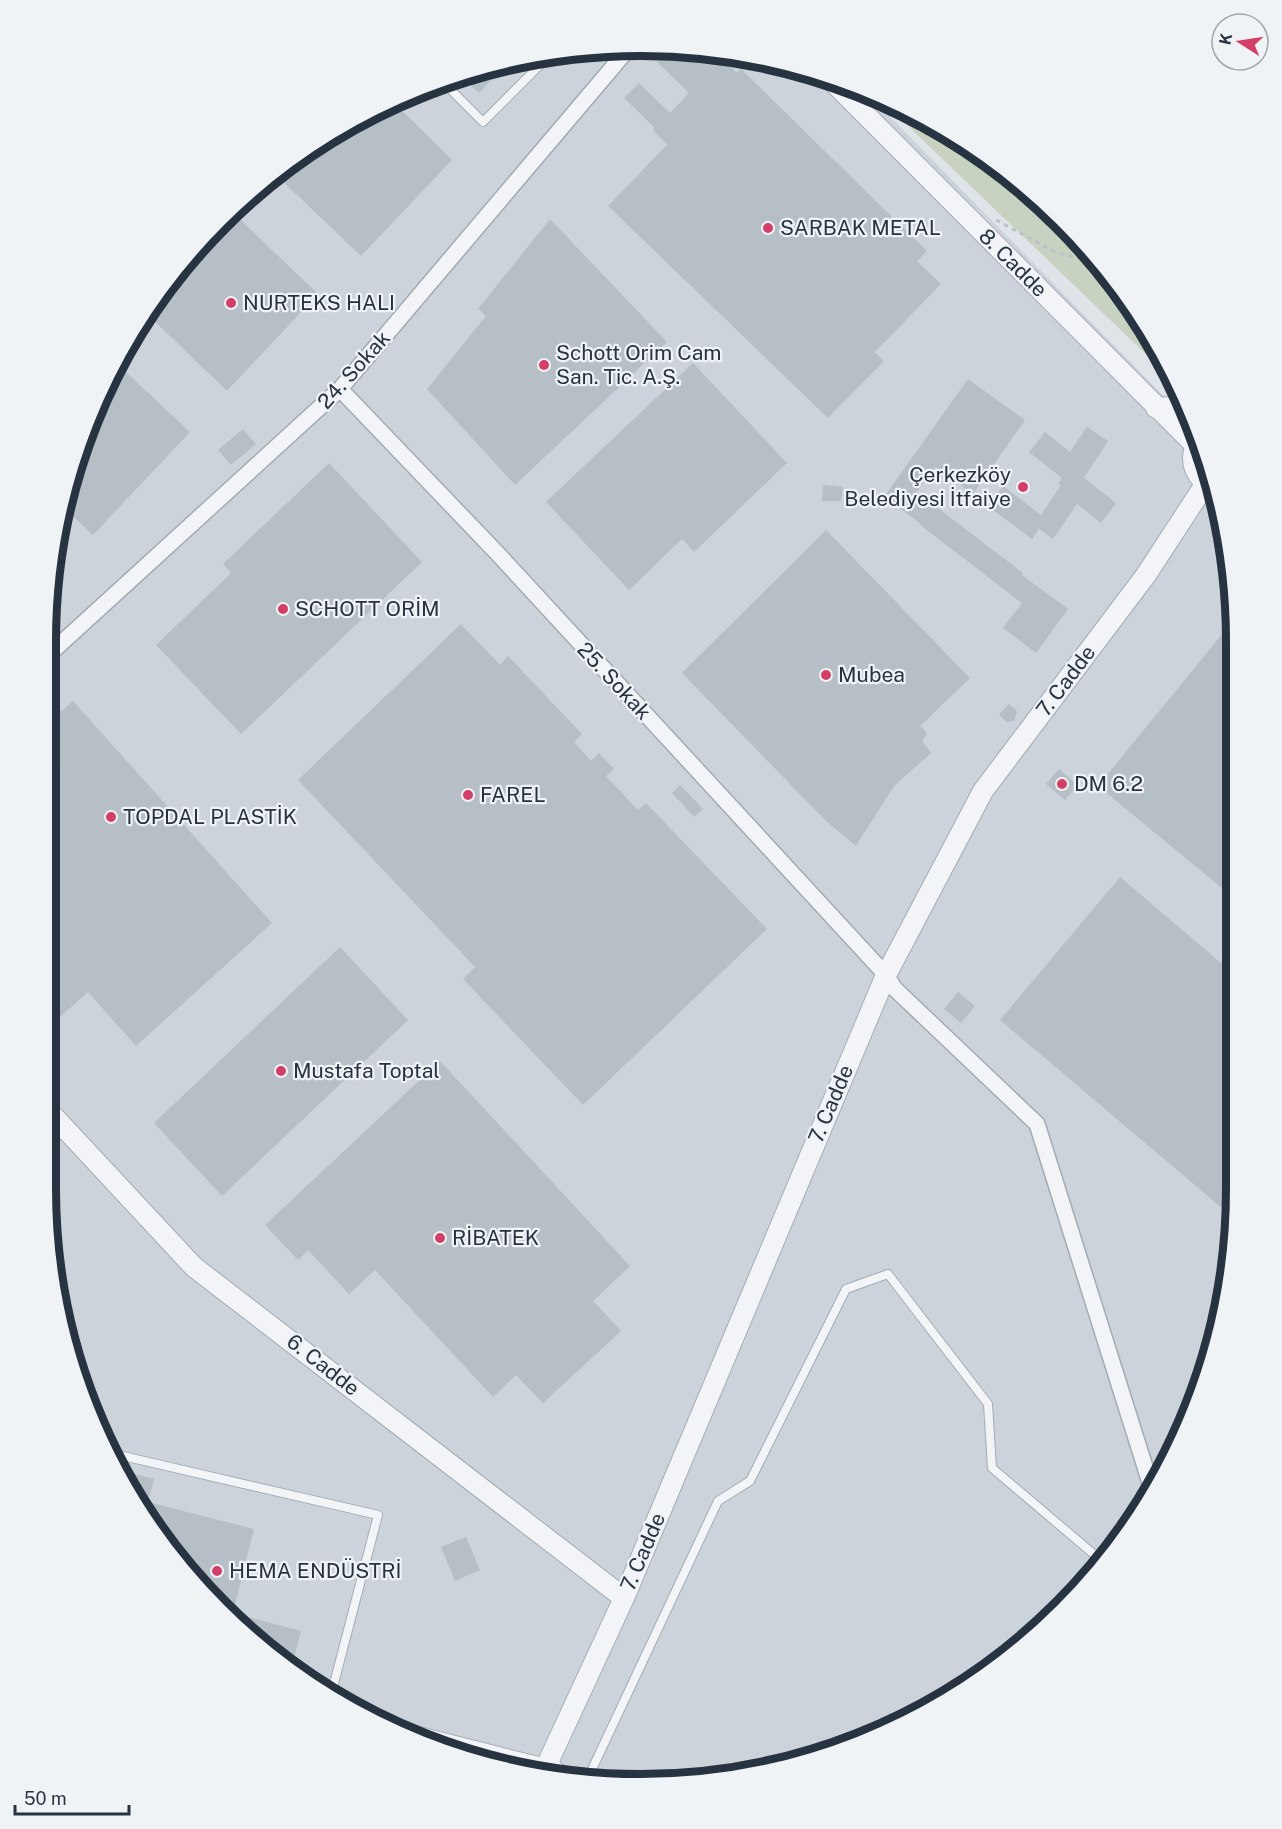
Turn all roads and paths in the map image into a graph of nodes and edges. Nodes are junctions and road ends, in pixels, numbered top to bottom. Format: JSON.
{"nodes":[{"id":1,"x":622,"y":57,"type":"edge"},
{"id":2,"x":540,"y":65,"type":"edge"},
{"id":3,"x":449,"y":88,"type":"edge"},
{"id":4,"x":843,"y":92,"type":"edge"},
{"id":5,"x":995,"y":219,"type":"dead end"},
{"id":6,"x":1084,"y":259,"type":"edge"},
{"id":7,"x":340,"y":389,"type":"junction"},
{"id":8,"x":1177,"y":407,"type":"edge"},
{"id":9,"x":1156,"y":408,"type":"junction"},
{"id":10,"x":1189,"y":436,"type":"edge"},
{"id":11,"x":1195,"y":452,"type":"edge"},
{"id":12,"x":1203,"y":478,"type":"edge"},
{"id":13,"x":1207,"y":490,"type":"edge"},
{"id":14,"x":56,"y":648,"type":"edge"},
{"id":15,"x":886,"y":975,"type":"junction"},
{"id":16,"x":56,"y":1119,"type":"edge"},
{"id":17,"x":120,"y":1455,"type":"edge"},
{"id":18,"x":1149,"y":1479,"type":"edge"},
{"id":19,"x":1096,"y":1556,"type":"edge"},
{"id":20,"x":624,"y":1598,"type":"junction"},
{"id":21,"x":333,"y":1686,"type":"edge"},
{"id":22,"x":435,"y":1735,"type":"edge"},
{"id":23,"x":547,"y":1765,"type":"edge"},
{"id":24,"x":590,"y":1771,"type":"edge"}],
"edges":[{"from":1,"to":7,"type":"street","name":"24. Sokak"},
{"from":2,"to":3,"type":"lane"},
{"from":4,"to":9,"type":"street","name":"8. Cadde"},
{"from":5,"to":6,"type":"path"},
{"from":7,"to":14,"type":"street","name":"24. Sokak"},
{"from":7,"to":15,"type":"street","name":"25. Sokak"},
{"from":8,"to":9,"type":"street"},
{"from":9,"to":10,"type":"street","name":"8. Cadde"},
{"from":11,"to":12,"type":"street"},
{"from":13,"to":15,"type":"street","name":"7. Cadde"},
{"from":15,"to":18,"type":"street","name":"25. Sokak"},
{"from":15,"to":20,"type":"street","name":"7. Cadde"},
{"from":16,"to":20,"type":"street","name":"6. Cadde"},
{"from":17,"to":21,"type":"lane"},
{"from":19,"to":24,"type":"lane"},
{"from":20,"to":23,"type":"street","name":"7. Cadde"},
{"from":22,"to":23,"type":"lane"}]}
